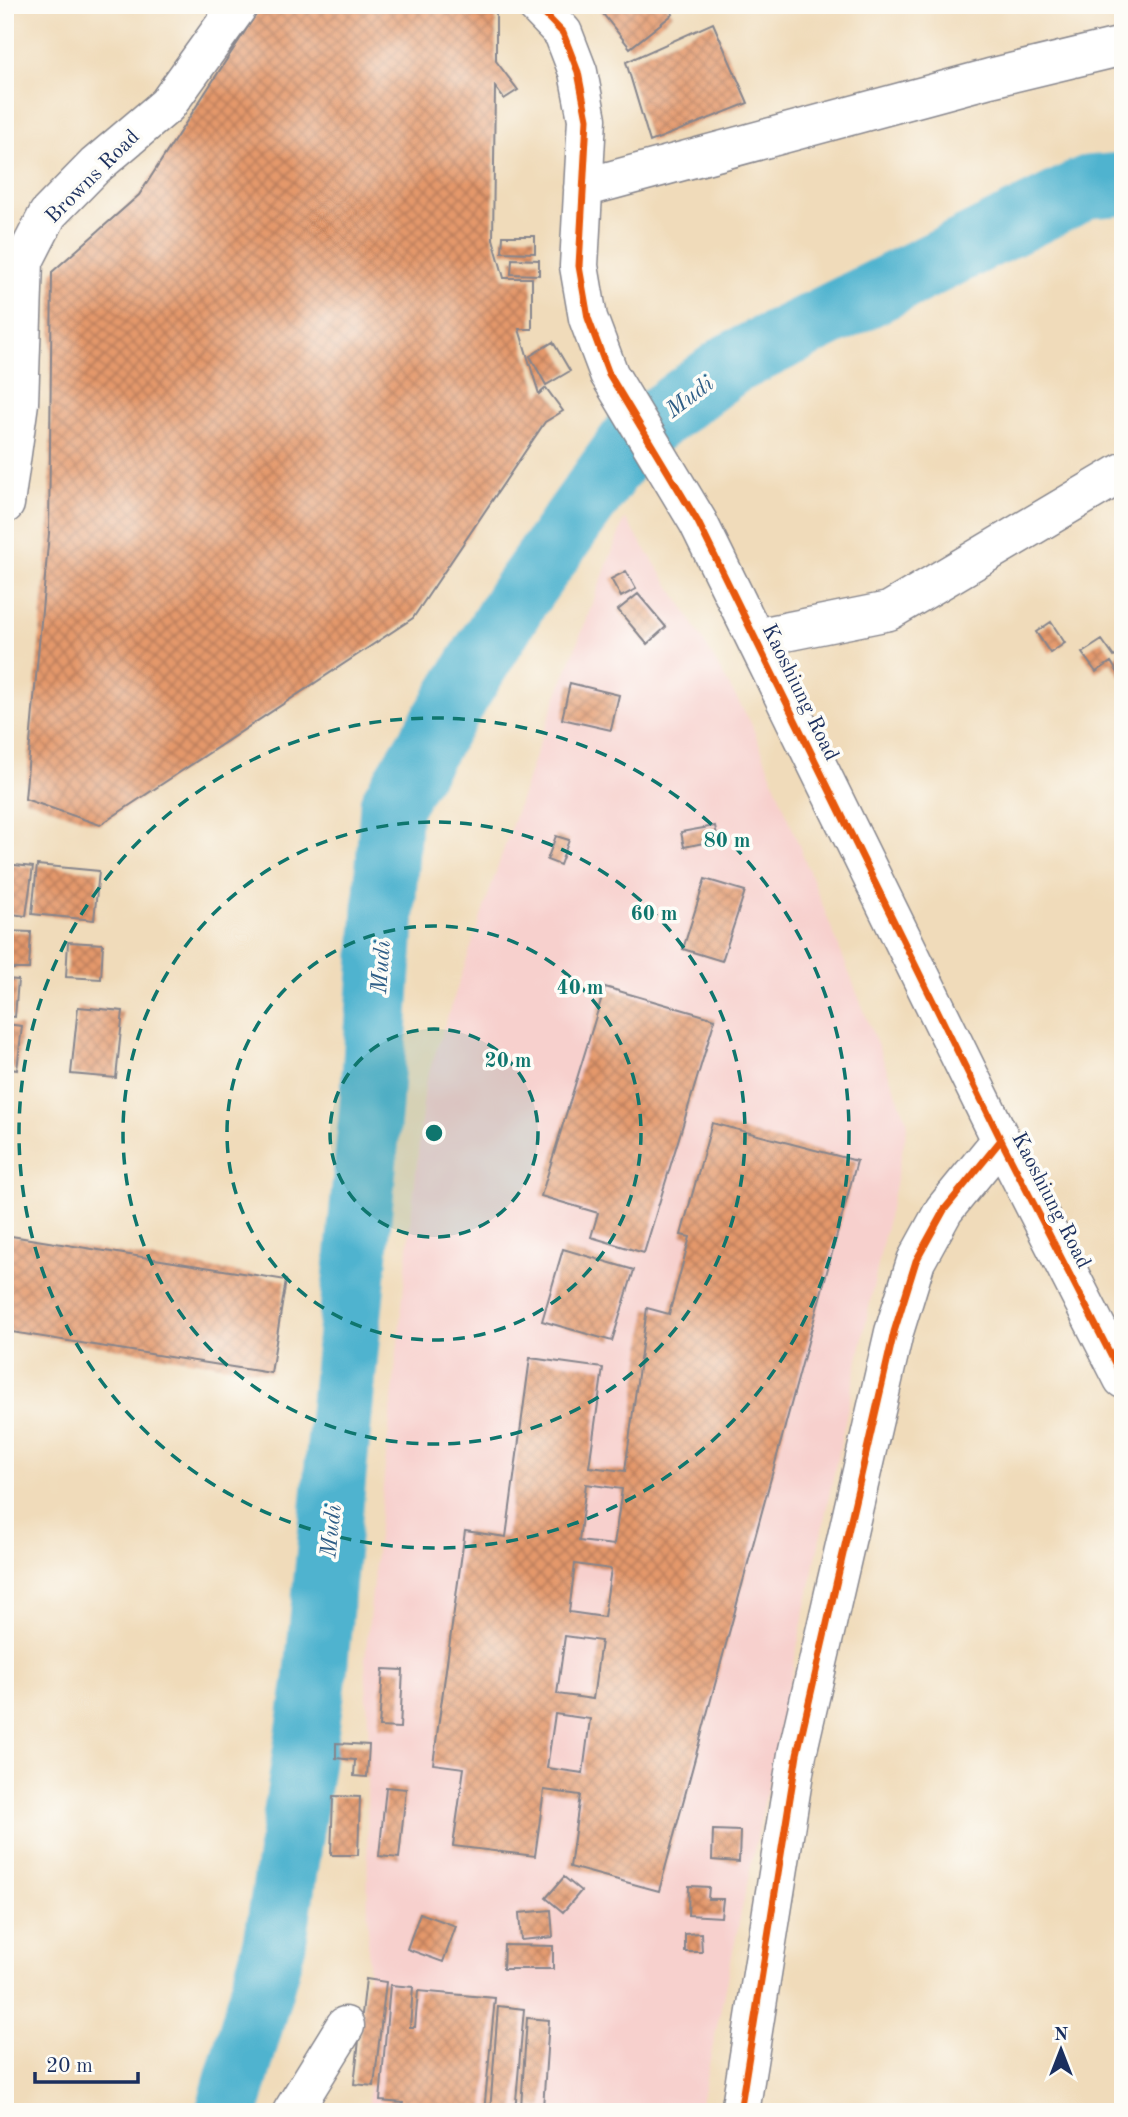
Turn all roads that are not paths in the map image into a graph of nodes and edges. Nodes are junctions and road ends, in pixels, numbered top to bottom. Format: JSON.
{"nodes":[{"id":1,"x":239,"y":5,"type":"edge"},
{"id":2,"x":536,"y":5,"type":"edge"},
{"id":3,"x":1123,"y":46,"type":"edge"},
{"id":4,"x":583,"y":188,"type":"junction"},
{"id":5,"x":1123,"y":472,"type":"edge"},
{"id":6,"x":5,"y":504,"type":"edge"},
{"id":7,"x":755,"y":638,"type":"junction"},
{"id":8,"x":1001,"y":1140,"type":"junction"},
{"id":9,"x":1123,"y":1380,"type":"edge"},
{"id":10,"x":345,"y":2026,"type":"dead end"},
{"id":11,"x":292,"y":2112,"type":"edge"},
{"id":12,"x":740,"y":2112,"type":"edge"}],
"edges":[{"from":1,"to":6,"type":"street","name":"Browns Road"},
{"from":2,"to":4,"type":"street","name":"Kaoshiung Road"},
{"from":3,"to":4,"type":"street"},
{"from":4,"to":7,"type":"street","name":"Kaoshiung Road"},
{"from":5,"to":7,"type":"street"},
{"from":7,"to":8,"type":"street","name":"Kaoshiung Road"},
{"from":8,"to":9,"type":"street","name":"Kaoshiung Road"},
{"from":8,"to":12,"type":"street"},
{"from":10,"to":11,"type":"street"}]}
